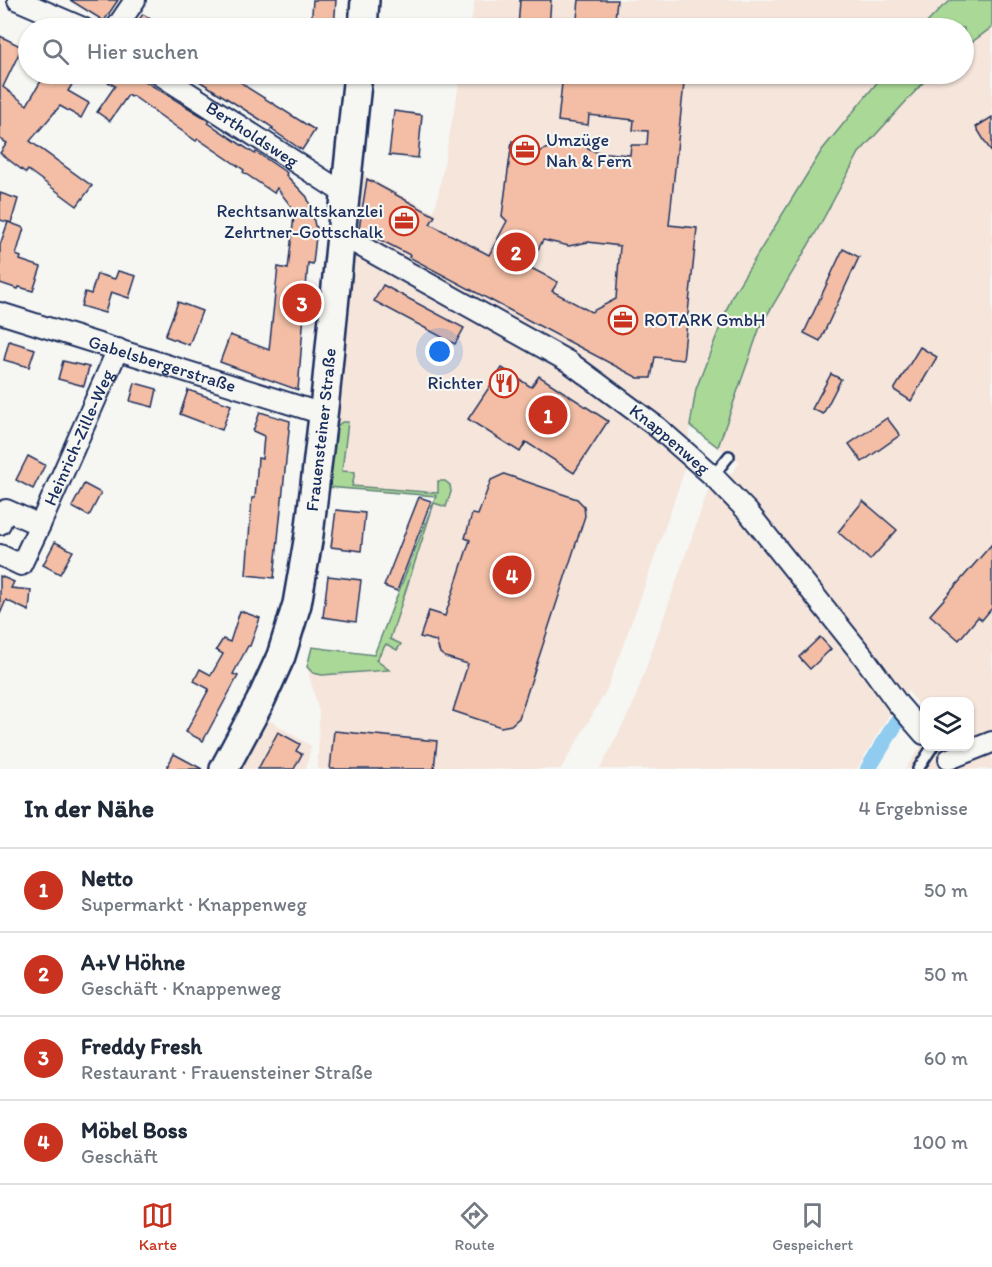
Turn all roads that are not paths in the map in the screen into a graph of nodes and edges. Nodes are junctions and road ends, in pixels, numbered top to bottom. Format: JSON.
{"nodes":[{"id":1,"x":18,"y":0,"type":"edge"},
{"id":2,"x":135,"y":0,"type":"edge"},
{"id":3,"x":365,"y":0,"type":"edge"},
{"id":4,"x":60,"y":18,"type":"edge"},
{"id":5,"x":123,"y":18,"type":"edge"},
{"id":6,"x":364,"y":18,"type":"edge"},
{"id":7,"x":174,"y":84,"type":"edge"},
{"id":8,"x":357,"y":84,"type":"edge"},
{"id":9,"x":345,"y":194,"type":"junction"},
{"id":10,"x":340,"y":235,"type":"junction"},
{"id":11,"x":0,"y":313,"type":"edge"},
{"id":12,"x":118,"y":349,"type":"junction"},
{"id":13,"x":323,"y":414,"type":"junction"},
{"id":14,"x":729,"y":456,"type":"dead end"},
{"id":15,"x":713,"y":476,"type":"junction"},
{"id":16,"x":0,"y":524,"type":"edge"},
{"id":17,"x":40,"y":525,"type":"junction"},
{"id":18,"x":0,"y":555,"type":"edge"},
{"id":19,"x":920,"y":729,"type":"edge"},
{"id":20,"x":992,"y":742,"type":"edge"},
{"id":21,"x":944,"y":755,"type":"edge"},
{"id":22,"x":224,"y":769,"type":"edge"},
{"id":23,"x":918,"y":769,"type":"edge"}],
"edges":[{"from":1,"to":4,"type":"street"},
{"from":2,"to":5,"type":"street"},
{"from":3,"to":6,"type":"main road"},
{"from":7,"to":9,"type":"street","name":"Bertholdsweg"},
{"from":8,"to":9,"type":"main road","name":"Frauensteiner Straße"},
{"from":9,"to":10,"type":"main road","name":"Frauensteiner Straße"},
{"from":10,"to":13,"type":"main road","name":"Frauensteiner Straße"},
{"from":10,"to":15,"type":"street","name":"Knappenweg"},
{"from":11,"to":12,"type":"street","name":"Gabelsbergerstraße"},
{"from":12,"to":13,"type":"street","name":"Gabelsbergerstraße"},
{"from":12,"to":17,"type":"street","name":"Heinrich-Zille-Weg"},
{"from":13,"to":22,"type":"main road","name":"Frauensteiner Straße"},
{"from":14,"to":15,"type":"lane"},
{"from":15,"to":19,"type":"street","name":"Knappenweg"},
{"from":16,"to":17,"type":"street","name":"Heinrich-Zille-Weg"},
{"from":17,"to":18,"type":"street","name":"Heinrich-Zille-Weg"},
{"from":20,"to":21,"type":"street"},
{"from":21,"to":23,"type":"lane"}]}
